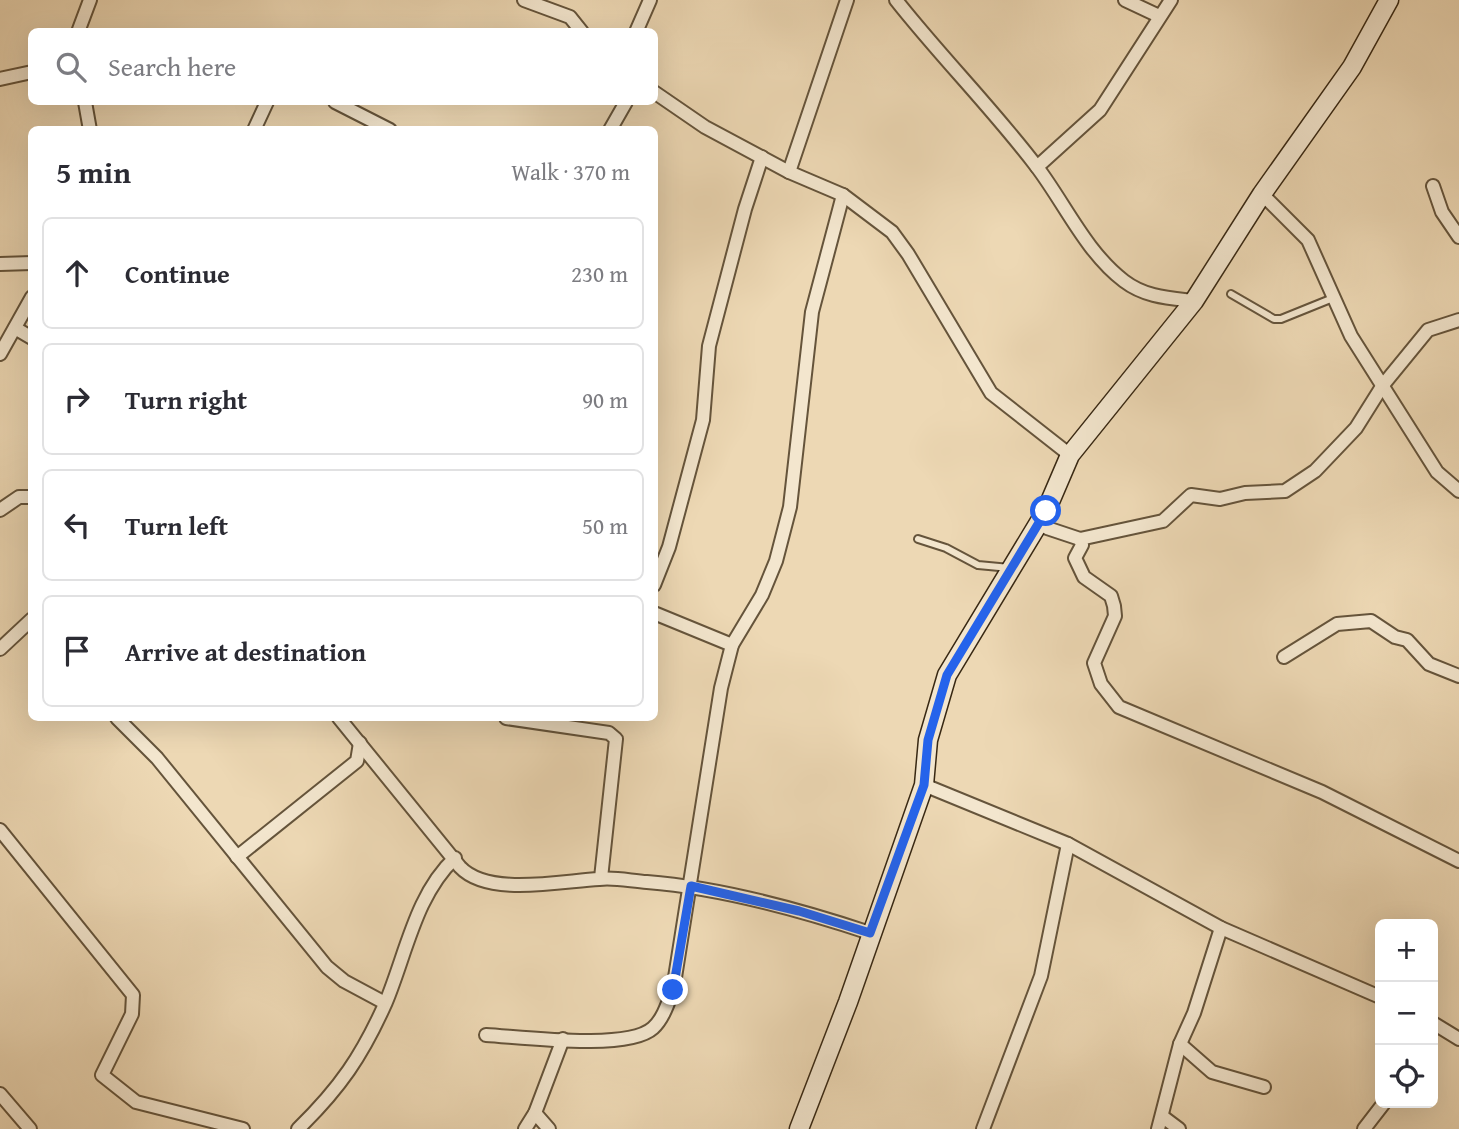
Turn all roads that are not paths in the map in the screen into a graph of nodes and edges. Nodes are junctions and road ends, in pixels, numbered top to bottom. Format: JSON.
{"nodes":[{"id":1,"x":90,"y":0,"type":"edge"},
{"id":2,"x":524,"y":0,"type":"edge"},
{"id":3,"x":650,"y":0,"type":"edge"},
{"id":4,"x":847,"y":0,"type":"edge"},
{"id":5,"x":896,"y":0,"type":"edge"},
{"id":6,"x":1125,"y":0,"type":"edge"},
{"id":7,"x":1171,"y":0,"type":"edge"},
{"id":8,"x":1389,"y":0,"type":"edge"},
{"id":9,"x":1159,"y":16,"type":"junction"},
{"id":10,"x":80,"y":28,"type":"edge"},
{"id":11,"x":579,"y":28,"type":"edge"},
{"id":12,"x":638,"y":28,"type":"edge"},
{"id":13,"x":28,"y":73,"type":"edge"},
{"id":14,"x":0,"y":79,"type":"edge"},
{"id":15,"x":658,"y":95,"type":"edge"},
{"id":16,"x":86,"y":105,"type":"edge"},
{"id":17,"x":266,"y":105,"type":"edge"},
{"id":18,"x":341,"y":105,"type":"edge"},
{"id":19,"x":624,"y":105,"type":"edge"},
{"id":20,"x":89,"y":126,"type":"edge"},
{"id":21,"x":256,"y":126,"type":"edge"},
{"id":22,"x":382,"y":126,"type":"edge"},
{"id":23,"x":612,"y":126,"type":"edge"},
{"id":24,"x":762,"y":158,"type":"junction"},
{"id":25,"x":1037,"y":167,"type":"junction"},
{"id":26,"x":789,"y":172,"type":"junction"},
{"id":27,"x":1433,"y":186,"type":"dead end"},
{"id":28,"x":1262,"y":194,"type":"junction"},
{"id":29,"x":843,"y":195,"type":"junction"},
{"id":30,"x":1459,"y":237,"type":"edge"},
{"id":31,"x":28,"y":262,"type":"edge"},
{"id":32,"x":0,"y":264,"type":"edge"},
{"id":33,"x":1231,"y":294,"type":"dead end"},
{"id":34,"x":1333,"y":298,"type":"junction"},
{"id":35,"x":1194,"y":301,"type":"junction"},
{"id":36,"x":28,"y":305,"type":"edge"},
{"id":37,"x":1459,"y":320,"type":"edge"},
{"id":38,"x":15,"y":328,"type":"junction"},
{"id":39,"x":28,"y":336,"type":"edge"},
{"id":40,"x":0,"y":354,"type":"edge"},
{"id":41,"x":1383,"y":385,"type":"junction"},
{"id":42,"x":1070,"y":455,"type":"junction"},
{"id":43,"x":1459,"y":491,"type":"edge"},
{"id":44,"x":28,"y":497,"type":"edge"},
{"id":45,"x":0,"y":510,"type":"edge"},
{"id":46,"x":1046,"y":511,"type":"junction"},
{"id":47,"x":918,"y":539,"type":"dead end"},
{"id":48,"x":1080,"y":539,"type":"junction"},
{"id":49,"x":1012,"y":569,"type":"junction"},
{"id":50,"x":658,"y":575,"type":"edge"},
{"id":51,"x":658,"y":615,"type":"edge"},
{"id":52,"x":28,"y":623,"type":"edge"},
{"id":53,"x":732,"y":645,"type":"junction"},
{"id":54,"x":0,"y":649,"type":"edge"},
{"id":55,"x":1284,"y":657,"type":"dead end"},
{"id":56,"x":1459,"y":676,"type":"edge"},
{"id":57,"x":120,"y":721,"type":"edge"},
{"id":58,"x":342,"y":721,"type":"edge"},
{"id":59,"x":526,"y":721,"type":"edge"},
{"id":60,"x":360,"y":743,"type":"junction"},
{"id":61,"x":924,"y":785,"type":"junction"},
{"id":62,"x":0,"y":830,"type":"edge"},
{"id":63,"x":1068,"y":844,"type":"junction"},
{"id":64,"x":237,"y":858,"type":"junction"},
{"id":65,"x":455,"y":858,"type":"junction"},
{"id":66,"x":1459,"y":861,"type":"edge"},
{"id":67,"x":601,"y":878,"type":"junction"},
{"id":68,"x":691,"y":886,"type":"junction"},
{"id":69,"x":1222,"y":928,"type":"junction"},
{"id":70,"x":870,"y":933,"type":"junction"},
{"id":71,"x":1375,"y":995,"type":"edge"},
{"id":72,"x":385,"y":1003,"type":"junction"},
{"id":73,"x":1438,"y":1026,"type":"edge"},
{"id":74,"x":486,"y":1035,"type":"dead end"},
{"id":75,"x":563,"y":1039,"type":"junction"},
{"id":76,"x":1459,"y":1039,"type":"edge"},
{"id":77,"x":1180,"y":1044,"type":"junction"},
{"id":78,"x":1264,"y":1087,"type":"dead end"},
{"id":79,"x":0,"y":1094,"type":"edge"},
{"id":80,"x":1380,"y":1108,"type":"edge"},
{"id":81,"x":535,"y":1113,"type":"junction"},
{"id":82,"x":1161,"y":1123,"type":"edge"},
{"id":83,"x":30,"y":1129,"type":"edge"},
{"id":84,"x":243,"y":1129,"type":"edge"},
{"id":85,"x":298,"y":1129,"type":"edge"},
{"id":86,"x":525,"y":1129,"type":"edge"},
{"id":87,"x":550,"y":1129,"type":"edge"},
{"id":88,"x":799,"y":1129,"type":"edge"},
{"id":89,"x":983,"y":1129,"type":"edge"},
{"id":90,"x":1179,"y":1129,"type":"edge"},
{"id":91,"x":1364,"y":1129,"type":"edge"}],
"edges":[{"from":1,"to":10,"type":"street"},
{"from":2,"to":11,"type":"street"},
{"from":3,"to":12,"type":"street"},
{"from":4,"to":26,"type":"street"},
{"from":5,"to":25,"type":"street"},
{"from":6,"to":9,"type":"street"},
{"from":7,"to":9,"type":"street"},
{"from":8,"to":28,"type":"street"},
{"from":9,"to":25,"type":"street"},
{"from":13,"to":14,"type":"street"},
{"from":15,"to":24,"type":"street"},
{"from":16,"to":20,"type":"street"},
{"from":17,"to":21,"type":"street"},
{"from":18,"to":22,"type":"street"},
{"from":19,"to":23,"type":"street"},
{"from":24,"to":26,"type":"street"},
{"from":24,"to":50,"type":"street"},
{"from":25,"to":35,"type":"street"},
{"from":26,"to":29,"type":"street"},
{"from":27,"to":30,"type":"street"},
{"from":28,"to":34,"type":"street"},
{"from":28,"to":35,"type":"street"},
{"from":29,"to":42,"type":"street"},
{"from":29,"to":53,"type":"street"},
{"from":31,"to":32,"type":"street"},
{"from":33,"to":34,"type":"lane"},
{"from":34,"to":41,"type":"street"},
{"from":35,"to":42,"type":"street"},
{"from":36,"to":38,"type":"street"},
{"from":37,"to":41,"type":"street"},
{"from":38,"to":39,"type":"street"},
{"from":38,"to":40,"type":"street"},
{"from":41,"to":43,"type":"street"},
{"from":41,"to":48,"type":"street"},
{"from":42,"to":46,"type":"street"},
{"from":44,"to":45,"type":"street"},
{"from":46,"to":48,"type":"street"},
{"from":46,"to":49,"type":"street"},
{"from":47,"to":49,"type":"lane"},
{"from":48,"to":66,"type":"street"},
{"from":49,"to":61,"type":"street"},
{"from":51,"to":53,"type":"street"},
{"from":52,"to":54,"type":"street"},
{"from":53,"to":68,"type":"street"},
{"from":55,"to":56,"type":"street"},
{"from":57,"to":64,"type":"street"},
{"from":58,"to":60,"type":"street"},
{"from":59,"to":67,"type":"street"},
{"from":60,"to":64,"type":"street"},
{"from":60,"to":65,"type":"street"},
{"from":61,"to":63,"type":"street"},
{"from":61,"to":70,"type":"street"},
{"from":62,"to":84,"type":"street"},
{"from":63,"to":69,"type":"street"},
{"from":63,"to":89,"type":"street"},
{"from":64,"to":72,"type":"street"},
{"from":65,"to":67,"type":"street"},
{"from":65,"to":72,"type":"street"},
{"from":67,"to":68,"type":"street"},
{"from":68,"to":70,"type":"street"},
{"from":68,"to":75,"type":"street"},
{"from":69,"to":71,"type":"street"},
{"from":69,"to":77,"type":"street"},
{"from":70,"to":88,"type":"street"},
{"from":72,"to":85,"type":"street"},
{"from":73,"to":76,"type":"street"},
{"from":74,"to":75,"type":"street"},
{"from":75,"to":81,"type":"street"},
{"from":77,"to":78,"type":"street"},
{"from":77,"to":82,"type":"street"},
{"from":79,"to":83,"type":"street"},
{"from":80,"to":91,"type":"street"},
{"from":81,"to":86,"type":"street"},
{"from":81,"to":87,"type":"street"},
{"from":82,"to":90,"type":"street"}]}
